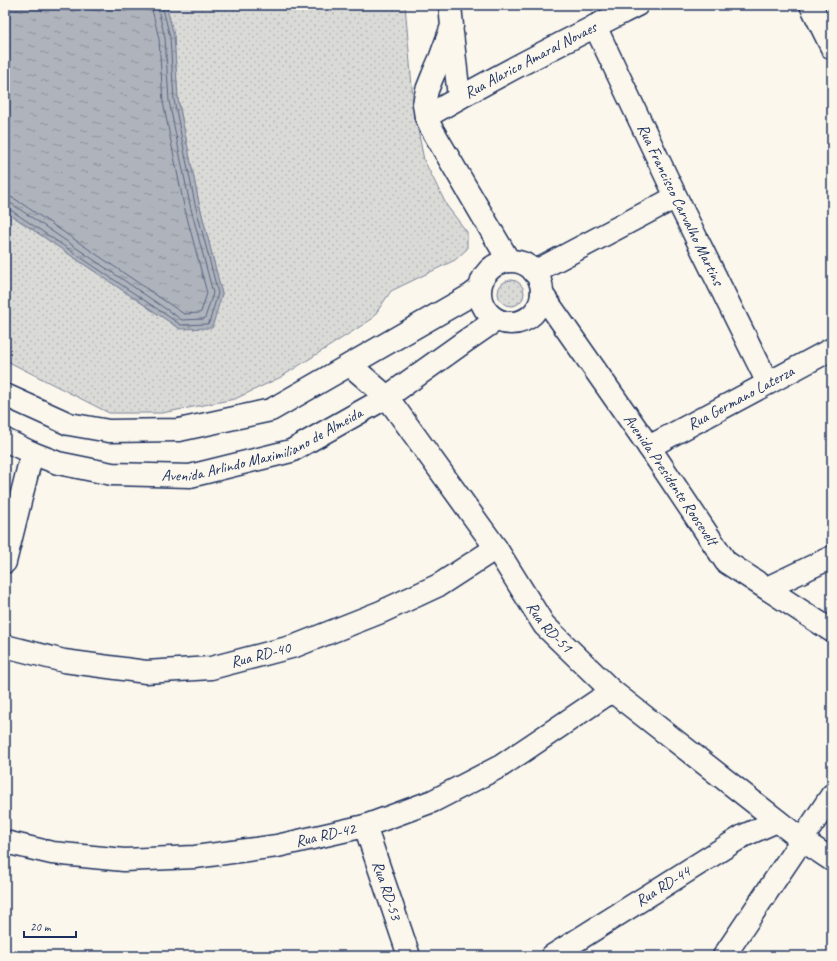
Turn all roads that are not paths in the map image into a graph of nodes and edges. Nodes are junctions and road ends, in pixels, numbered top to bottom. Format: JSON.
{"nodes":[{"id":1,"x":637,"y":5,"type":"edge"},
{"id":2,"x":820,"y":11,"type":"edge"},
{"id":3,"x":451,"y":15,"type":"edge"},
{"id":4,"x":595,"y":26,"type":"junction"},
{"id":5,"x":832,"y":48,"type":"edge"},
{"id":6,"x":459,"y":97,"type":"junction"},
{"id":7,"x":426,"y":117,"type":"junction"},
{"id":8,"x":676,"y":197,"type":"junction"},
{"id":9,"x":510,"y":261,"type":"junction"},
{"id":10,"x":534,"y":272,"type":"junction"},
{"id":11,"x":479,"y":289,"type":"junction"},
{"id":12,"x":542,"y":294,"type":"junction"},
{"id":13,"x":496,"y":320,"type":"junction"},
{"id":14,"x":832,"y":349,"type":"edge"},
{"id":15,"x":350,"y":365,"type":"junction"},
{"id":16,"x":768,"y":383,"type":"junction"},
{"id":17,"x":5,"y":395,"type":"edge"},
{"id":18,"x":387,"y":397,"type":"junction"},
{"id":19,"x":5,"y":440,"type":"edge"},
{"id":20,"x":649,"y":447,"type":"junction"},
{"id":21,"x":32,"y":453,"type":"junction"},
{"id":22,"x":496,"y":548,"type":"junction"},
{"id":23,"x":832,"y":557,"type":"edge"},
{"id":24,"x":5,"y":562,"type":"edge"},
{"id":25,"x":767,"y":588,"type":"junction"},
{"id":26,"x":832,"y":631,"type":"edge"},
{"id":27,"x":5,"y":646,"type":"edge"},
{"id":28,"x":612,"y":691,"type":"junction"},
{"id":29,"x":832,"y":795,"type":"edge"},
{"id":30,"x":777,"y":820,"type":"junction"},
{"id":31,"x":365,"y":826,"type":"junction"},
{"id":32,"x":802,"y":840,"type":"junction"},
{"id":33,"x":5,"y":842,"type":"edge"},
{"id":34,"x":832,"y":860,"type":"edge"},
{"id":35,"x":409,"y":956,"type":"edge"},
{"id":36,"x":552,"y":956,"type":"edge"},
{"id":37,"x":724,"y":956,"type":"edge"}],
"edges":[{"from":1,"to":4,"type":"street","name":"Rua Alarico Amaral Novaes"},
{"from":2,"to":5,"type":"street"},
{"from":3,"to":6,"type":"street"},
{"from":3,"to":7,"type":"street"},
{"from":4,"to":6,"type":"street","name":"Rua Alarico Amaral Novaes"},
{"from":4,"to":8,"type":"street","name":"Rua Francisco Carvalho Martins"},
{"from":6,"to":7,"type":"street","name":"Rua Alarico Amaral Novaes"},
{"from":7,"to":9,"type":"street"},
{"from":8,"to":10,"type":"street"},
{"from":8,"to":16,"type":"street","name":"Rua Francisco Carvalho Martins"},
{"from":9,"to":10,"type":"street"},
{"from":9,"to":11,"type":"street","name":"Avenida Arlindo Maximiliano de Almeida"},
{"from":10,"to":12,"type":"street"},
{"from":11,"to":13,"type":"street"},
{"from":11,"to":15,"type":"street","name":"Avenida Arlindo Maximiliano de Almeida"},
{"from":12,"to":13,"type":"street"},
{"from":12,"to":20,"type":"street","name":"Avenida Presidente Roosevelt"},
{"from":13,"to":18,"type":"street","name":"Avenida Arlindo Maximiliano de Almeida"},
{"from":14,"to":16,"type":"street","name":"Rua Germano Laterza"},
{"from":15,"to":17,"type":"street","name":"Avenida Arlindo Maximiliano de Almeida"},
{"from":15,"to":18,"type":"street","name":"Rua RD-51"},
{"from":16,"to":20,"type":"street","name":"Rua Germano Laterza"},
{"from":18,"to":21,"type":"street","name":"Avenida Arlindo Maximiliano de Almeida"},
{"from":18,"to":22,"type":"street","name":"Rua RD-51"},
{"from":19,"to":21,"type":"street","name":"Avenida Arlindo Maximiliano de Almeida"},
{"from":20,"to":25,"type":"street","name":"Avenida Presidente Roosevelt"},
{"from":21,"to":24,"type":"street"},
{"from":22,"to":27,"type":"street","name":"Rua RD-40"},
{"from":22,"to":28,"type":"street","name":"Rua RD-51"},
{"from":23,"to":25,"type":"street"},
{"from":25,"to":26,"type":"street","name":"Avenida Presidente Roosevelt"},
{"from":28,"to":30,"type":"street","name":"Rua RD-51"},
{"from":28,"to":31,"type":"street","name":"Rua RD-42"},
{"from":29,"to":32,"type":"street"},
{"from":30,"to":32,"type":"street","name":"Rua RD-51"},
{"from":30,"to":36,"type":"street","name":"Rua RD-44"},
{"from":31,"to":33,"type":"street","name":"Rua RD-42"},
{"from":31,"to":35,"type":"street","name":"Rua RD-53"},
{"from":32,"to":34,"type":"street","name":"Rua RD-51"},
{"from":32,"to":37,"type":"street"}]}
